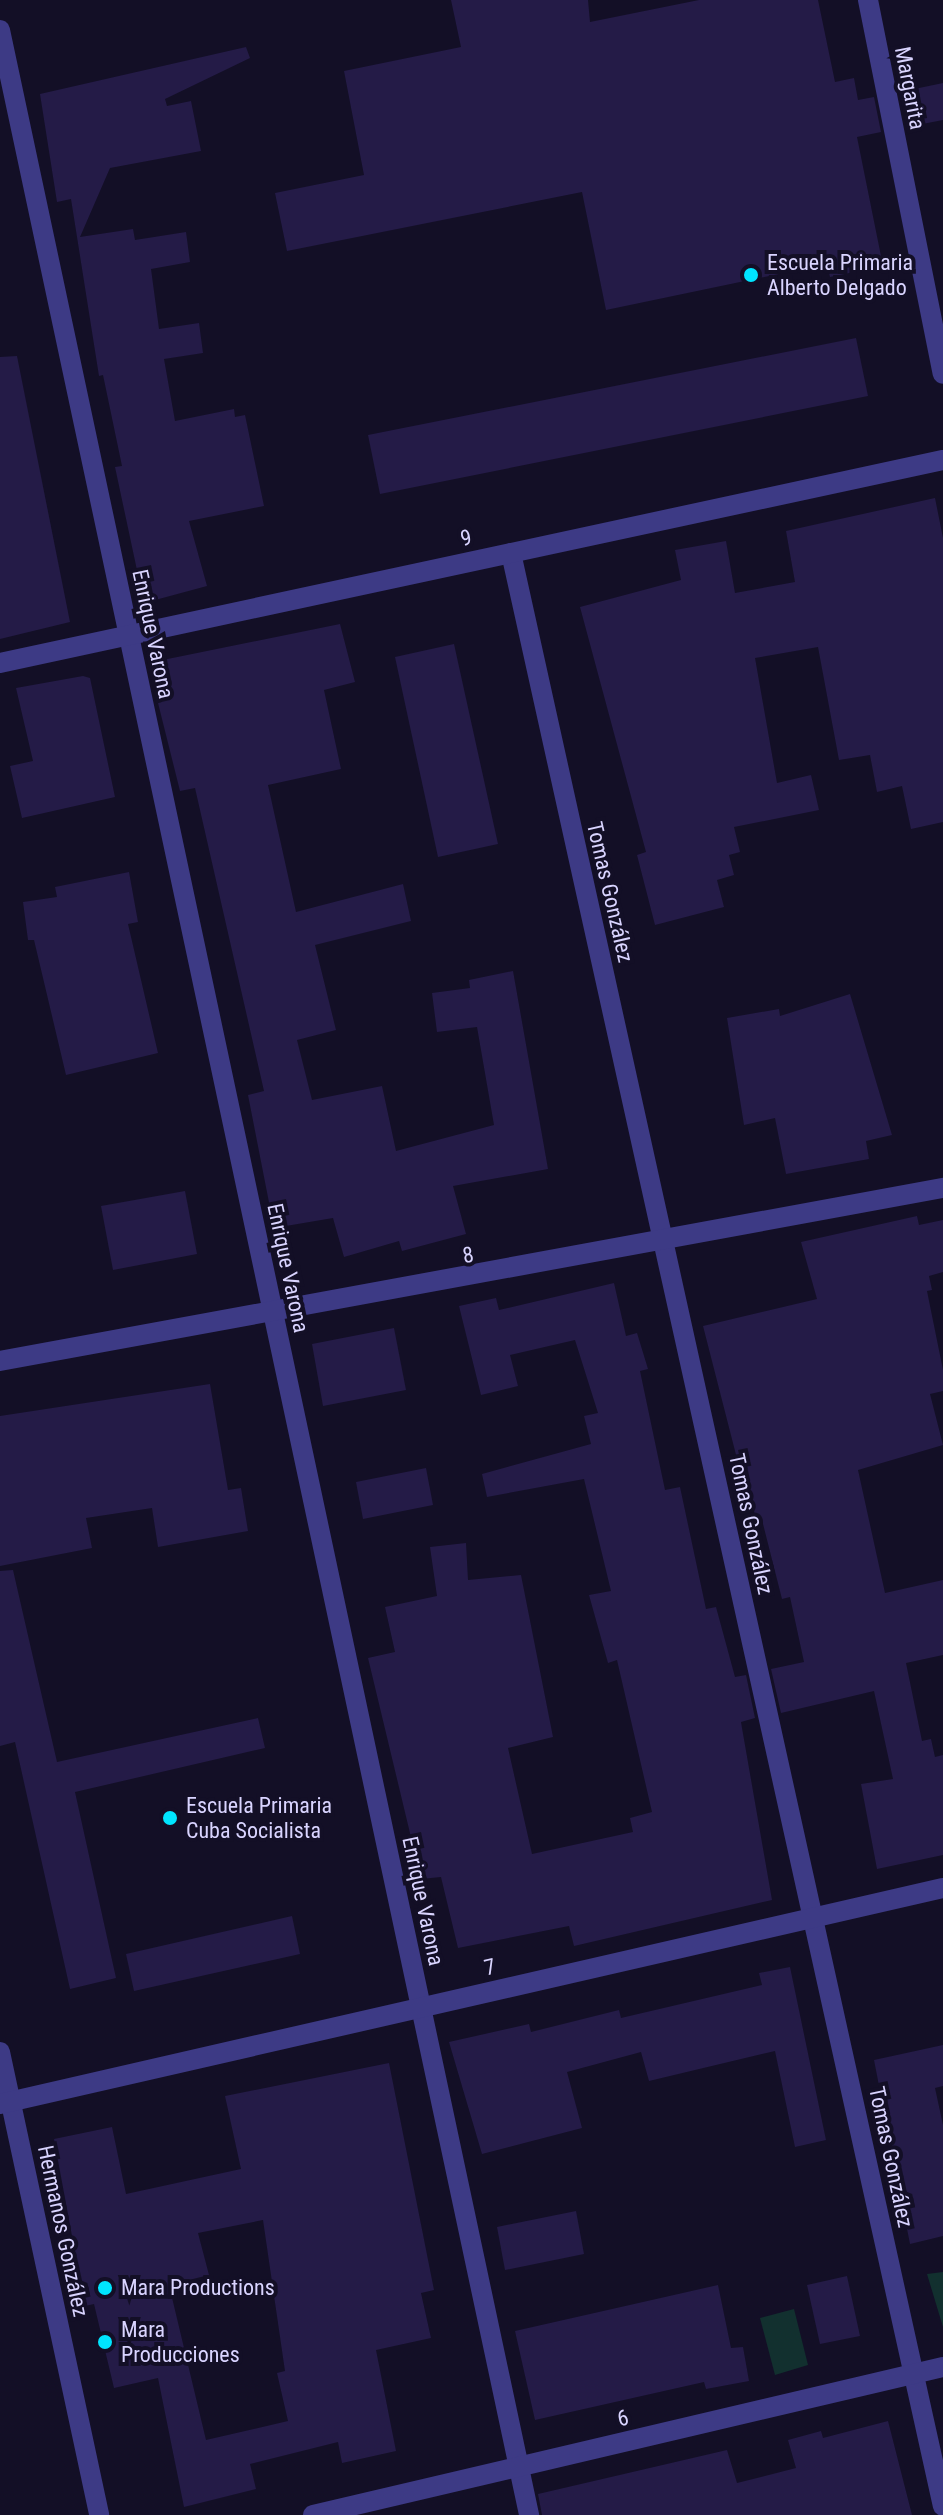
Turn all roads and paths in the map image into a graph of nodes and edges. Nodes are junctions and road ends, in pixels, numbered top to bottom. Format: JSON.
{"nodes":[{"id":1,"x":868,"y":0,"type":"edge"},
{"id":2,"x":0,"y":30,"type":"edge"},
{"id":3,"x":943,"y":374,"type":"edge"},
{"id":4,"x":943,"y":460,"type":"edge"},
{"id":5,"x":511,"y":553,"type":"junction"},
{"id":6,"x":129,"y":636,"type":"junction"},
{"id":7,"x":0,"y":663,"type":"edge"},
{"id":8,"x":943,"y":1188,"type":"edge"},
{"id":9,"x":664,"y":1243,"type":"junction"},
{"id":10,"x":274,"y":1315,"type":"junction"},
{"id":11,"x":0,"y":1361,"type":"edge"},
{"id":12,"x":943,"y":1888,"type":"edge"},
{"id":13,"x":813,"y":1918,"type":"junction"},
{"id":14,"x":421,"y":2008,"type":"junction"},
{"id":15,"x":0,"y":2052,"type":"edge"},
{"id":16,"x":5,"y":2103,"type":"edge"},
{"id":17,"x":943,"y":2367,"type":"edge"},
{"id":18,"x":914,"y":2374,"type":"junction"},
{"id":19,"x":519,"y":2467,"type":"junction"},
{"id":20,"x":943,"y":2506,"type":"edge"},
{"id":21,"x":99,"y":2515,"type":"edge"},
{"id":22,"x":313,"y":2515,"type":"edge"},
{"id":23,"x":529,"y":2515,"type":"edge"}],
"edges":[{"from":1,"to":3,"type":"street","name":"Margarita"},
{"from":2,"to":6,"type":"street","name":"Enrique Varona"},
{"from":4,"to":5,"type":"street","name":"9"},
{"from":5,"to":6,"type":"street","name":"9"},
{"from":5,"to":9,"type":"street","name":"Tomas González"},
{"from":6,"to":7,"type":"street","name":"9"},
{"from":6,"to":10,"type":"street","name":"Enrique Varona"},
{"from":8,"to":9,"type":"street","name":"8"},
{"from":9,"to":10,"type":"street","name":"8"},
{"from":9,"to":13,"type":"street","name":"Tomas González"},
{"from":10,"to":11,"type":"street","name":"8"},
{"from":10,"to":14,"type":"street","name":"Enrique Varona"},
{"from":12,"to":13,"type":"street","name":"7"},
{"from":13,"to":14,"type":"street","name":"7"},
{"from":13,"to":18,"type":"street","name":"Tomas González"},
{"from":14,"to":16,"type":"street","name":"7"},
{"from":14,"to":19,"type":"street","name":"Enrique Varona"},
{"from":15,"to":16,"type":"street","name":"Hermanos González"},
{"from":16,"to":21,"type":"street","name":"Hermanos González"},
{"from":17,"to":18,"type":"street","name":"6"},
{"from":18,"to":19,"type":"street","name":"6"},
{"from":18,"to":20,"type":"street","name":"Tomas González"},
{"from":19,"to":22,"type":"street","name":"6"},
{"from":19,"to":23,"type":"street","name":"Enrique Varona"}]}
